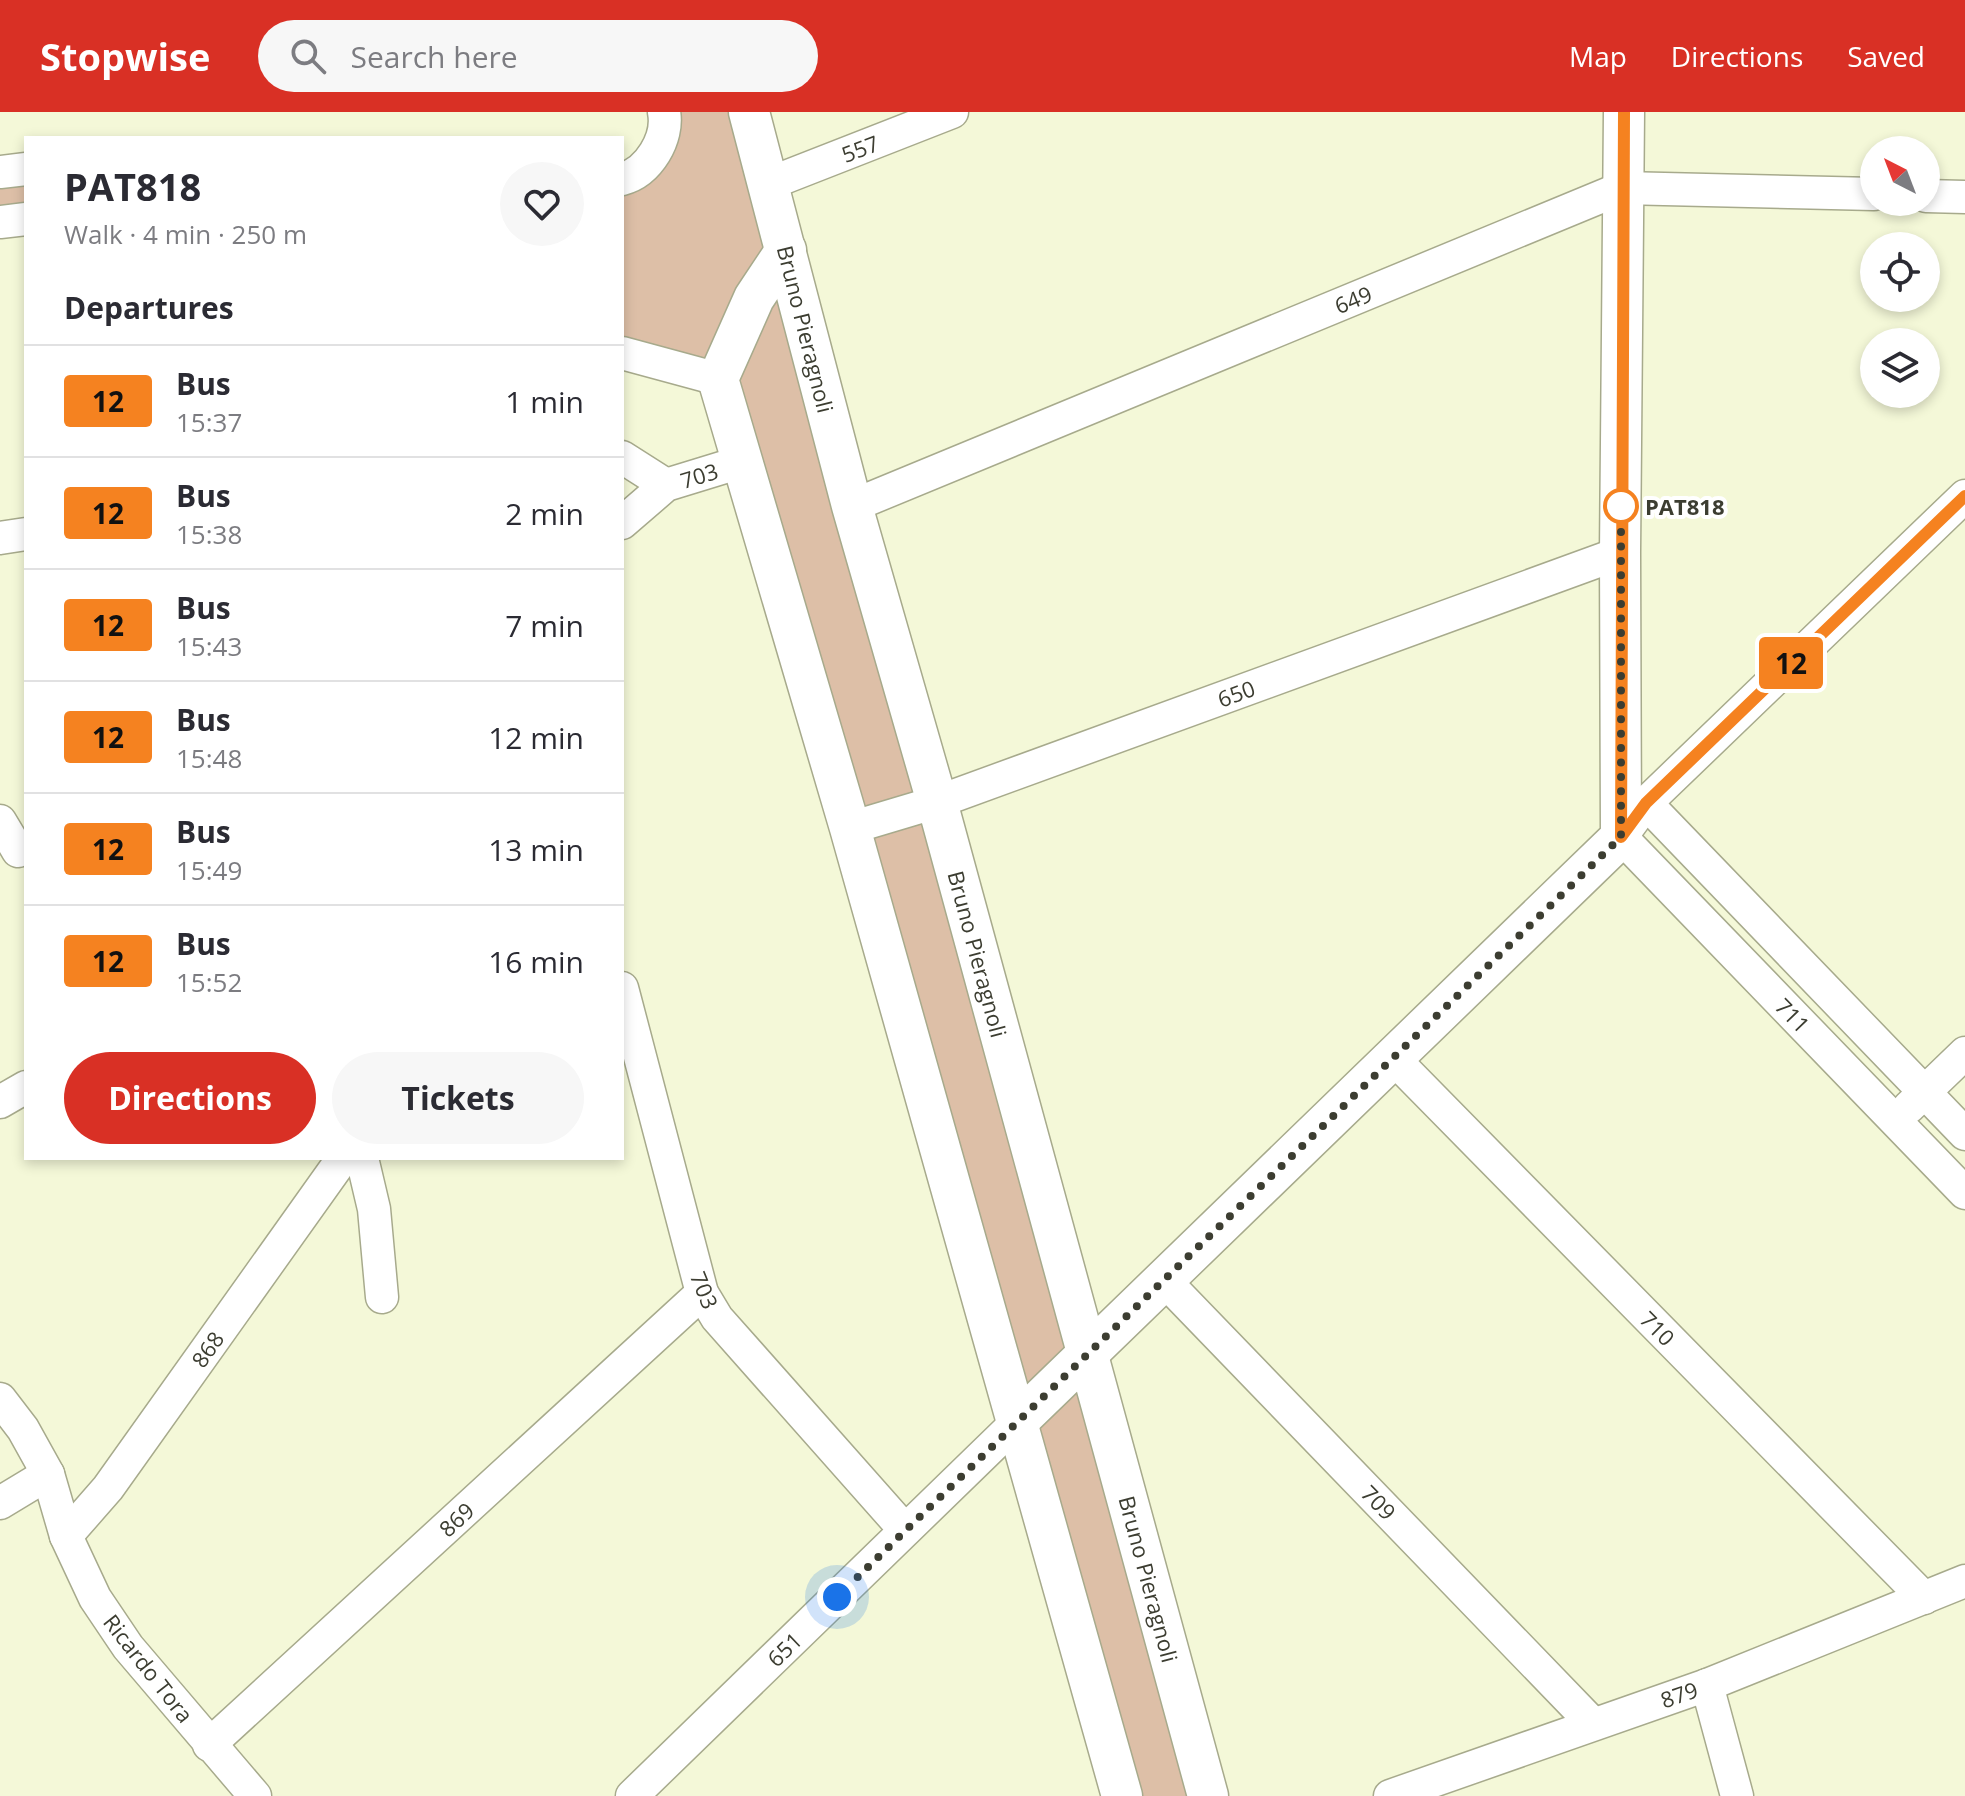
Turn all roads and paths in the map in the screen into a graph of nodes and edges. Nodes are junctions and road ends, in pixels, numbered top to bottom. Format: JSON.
{"nodes":[{"id":1,"x":664,"y":112,"type":"edge"},
{"id":2,"x":749,"y":112,"type":"edge"},
{"id":3,"x":952,"y":112,"type":"edge"},
{"id":4,"x":1624,"y":112,"type":"edge"},
{"id":5,"x":24,"y":169,"type":"edge"},
{"id":6,"x":0,"y":172,"type":"edge"},
{"id":7,"x":624,"y":179,"type":"edge"},
{"id":8,"x":768,"y":184,"type":"junction"},
{"id":9,"x":1622,"y":188,"type":"junction"},
{"id":10,"x":1860,"y":194,"type":"edge"},
{"id":11,"x":1940,"y":196,"type":"edge"},
{"id":12,"x":1965,"y":197,"type":"edge"},
{"id":13,"x":24,"y":219,"type":"edge"},
{"id":14,"x":0,"y":222,"type":"edge"},
{"id":15,"x":786,"y":250,"type":"junction"},
{"id":16,"x":624,"y":354,"type":"edge"},
{"id":17,"x":718,"y":379,"type":"junction"},
{"id":18,"x":624,"y":458,"type":"edge"},
{"id":19,"x":741,"y":462,"type":"junction"},
{"id":20,"x":666,"y":485,"type":"junction"},
{"id":21,"x":1965,"y":496,"type":"edge"},
{"id":22,"x":852,"y":506,"type":"junction"},
{"id":23,"x":624,"y":521,"type":"edge"},
{"id":24,"x":24,"y":534,"type":"edge"},
{"id":25,"x":0,"y":538,"type":"edge"},
{"id":26,"x":1620,"y":553,"type":"junction"},
{"id":27,"x":937,"y":802,"type":"junction"},
{"id":28,"x":1646,"y":803,"type":"junction"},
{"id":29,"x":0,"y":821,"type":"edge"},
{"id":30,"x":850,"y":828,"type":"junction"},
{"id":31,"x":1621,"y":837,"type":"junction"},
{"id":32,"x":15,"y":853,"type":"edge"},
{"id":33,"x":624,"y":996,"type":"edge"},
{"id":34,"x":1965,"y":1053,"type":"edge"},
{"id":35,"x":1393,"y":1058,"type":"junction"},
{"id":36,"x":24,"y":1088,"type":"edge"},
{"id":37,"x":1925,"y":1093,"type":"junction"},
{"id":38,"x":0,"y":1102,"type":"edge"},
{"id":39,"x":1895,"y":1120,"type":"junction"},
{"id":40,"x":1965,"y":1134,"type":"edge"},
{"id":41,"x":342,"y":1160,"type":"edge"},
{"id":42,"x":362,"y":1160,"type":"edge"},
{"id":43,"x":1965,"y":1193,"type":"edge"},
{"id":44,"x":1164,"y":1280,"type":"junction"},
{"id":45,"x":702,"y":1293,"type":"junction"},
{"id":46,"x":382,"y":1297,"type":"dead end"},
{"id":47,"x":1088,"y":1354,"type":"junction"},
{"id":48,"x":0,"y":1399,"type":"edge"},
{"id":49,"x":1017,"y":1422,"type":"junction"},
{"id":50,"x":48,"y":1474,"type":"junction"},
{"id":51,"x":0,"y":1503,"type":"edge"},
{"id":52,"x":905,"y":1530,"type":"junction"},
{"id":53,"x":66,"y":1536,"type":"junction"},
{"id":54,"x":1965,"y":1581,"type":"edge"},
{"id":55,"x":1924,"y":1598,"type":"junction"},
{"id":56,"x":1707,"y":1685,"type":"junction"},
{"id":57,"x":1593,"y":1724,"type":"junction"},
{"id":58,"x":209,"y":1745,"type":"junction"},
{"id":59,"x":255,"y":1796,"type":"edge"},
{"id":60,"x":632,"y":1796,"type":"edge"},
{"id":61,"x":1122,"y":1796,"type":"edge"},
{"id":62,"x":1208,"y":1796,"type":"edge"},
{"id":63,"x":1390,"y":1796,"type":"edge"},
{"id":64,"x":1737,"y":1796,"type":"edge"}],
"edges":[{"from":1,"to":7,"type":"street"},
{"from":2,"to":8,"type":"street","name":"Bruno Pieragnoli"},
{"from":3,"to":8,"type":"street","name":"557"},
{"from":4,"to":9,"type":"street"},
{"from":5,"to":6,"type":"street"},
{"from":8,"to":15,"type":"street","name":"Bruno Pieragnoli"},
{"from":9,"to":10,"type":"street","name":"649"},
{"from":9,"to":22,"type":"street","name":"649"},
{"from":9,"to":26,"type":"street"},
{"from":11,"to":12,"type":"street"},
{"from":13,"to":14,"type":"street"},
{"from":15,"to":17,"type":"street"},
{"from":15,"to":22,"type":"street","name":"Bruno Pieragnoli"},
{"from":16,"to":17,"type":"street"},
{"from":17,"to":19,"type":"street"},
{"from":18,"to":20,"type":"street"},
{"from":19,"to":20,"type":"street","name":"703"},
{"from":19,"to":30,"type":"street"},
{"from":20,"to":23,"type":"street","name":"703"},
{"from":21,"to":28,"type":"street","name":"651"},
{"from":22,"to":27,"type":"street","name":"Bruno Pieragnoli"},
{"from":24,"to":25,"type":"street"},
{"from":26,"to":27,"type":"street","name":"650"},
{"from":26,"to":31,"type":"street"},
{"from":27,"to":30,"type":"street","name":"650"},
{"from":27,"to":47,"type":"street","name":"Bruno Pieragnoli"},
{"from":28,"to":31,"type":"street","name":"651"},
{"from":28,"to":37,"type":"street","name":"711"},
{"from":29,"to":32,"type":"street"},
{"from":30,"to":49,"type":"street"},
{"from":31,"to":35,"type":"street","name":"651"},
{"from":31,"to":39,"type":"street","name":"711"},
{"from":33,"to":45,"type":"street","name":"703"},
{"from":34,"to":37,"type":"street"},
{"from":35,"to":44,"type":"street","name":"651"},
{"from":35,"to":55,"type":"street","name":"710"},
{"from":36,"to":38,"type":"street"},
{"from":37,"to":39,"type":"street"},
{"from":37,"to":40,"type":"street","name":"711"},
{"from":39,"to":43,"type":"street","name":"711"},
{"from":41,"to":53,"type":"street","name":"868"},
{"from":42,"to":46,"type":"street"},
{"from":44,"to":47,"type":"street","name":"651"},
{"from":44,"to":57,"type":"street","name":"709"},
{"from":45,"to":52,"type":"street","name":"703"},
{"from":45,"to":58,"type":"street","name":"869"},
{"from":47,"to":49,"type":"street","name":"651"},
{"from":47,"to":62,"type":"street","name":"Bruno Pieragnoli"},
{"from":48,"to":50,"type":"street","name":"Ricardo Tora"},
{"from":49,"to":52,"type":"street","name":"651"},
{"from":49,"to":61,"type":"street"},
{"from":50,"to":51,"type":"street"},
{"from":50,"to":53,"type":"street","name":"Ricardo Tora"},
{"from":52,"to":60,"type":"street","name":"651"},
{"from":53,"to":58,"type":"street","name":"Ricardo Tora"},
{"from":54,"to":55,"type":"street","name":"879"},
{"from":55,"to":56,"type":"street","name":"879"},
{"from":56,"to":57,"type":"street","name":"879"},
{"from":56,"to":64,"type":"street"},
{"from":57,"to":63,"type":"street","name":"879"},
{"from":58,"to":59,"type":"street","name":"Ricardo Tora"}]}
